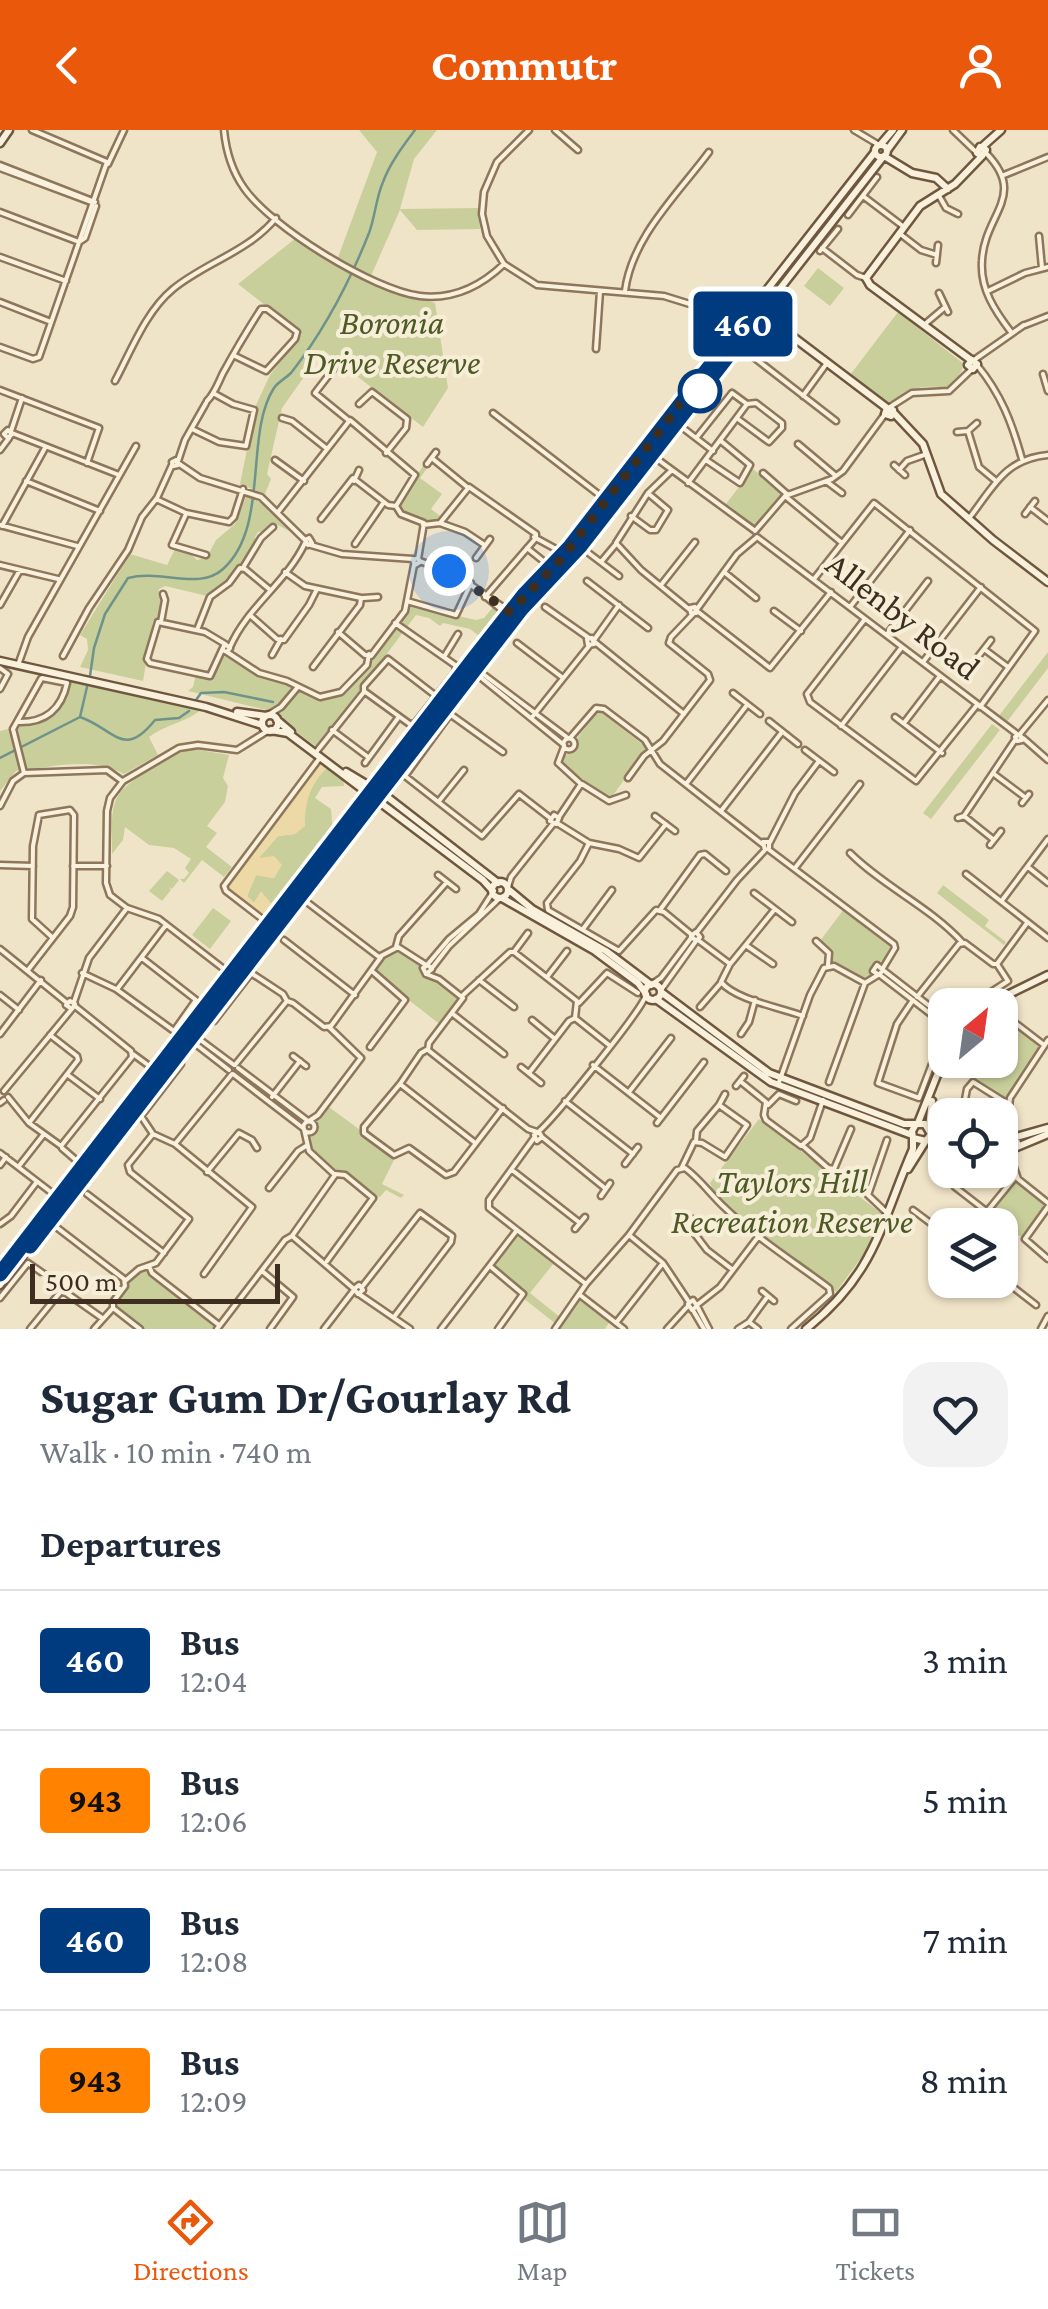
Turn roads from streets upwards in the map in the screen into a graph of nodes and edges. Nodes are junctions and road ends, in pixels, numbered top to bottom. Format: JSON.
{"nodes":[{"id":1,"x":8,"y":130,"type":"edge"},
{"id":2,"x":32,"y":130,"type":"edge"},
{"id":3,"x":224,"y":130,"type":"edge"},
{"id":4,"x":529,"y":130,"type":"edge"},
{"id":5,"x":555,"y":130,"type":"edge"},
{"id":6,"x":854,"y":130,"type":"edge"},
{"id":7,"x":893,"y":130,"type":"edge"},
{"id":8,"x":902,"y":130,"type":"edge"},
{"id":9,"x":953,"y":130,"type":"edge"},
{"id":10,"x":123,"y":131,"type":"edge"},
{"id":11,"x":999,"y":132,"type":"edge"},
{"id":12,"x":0,"y":143,"type":"edge"},
{"id":13,"x":578,"y":150,"type":"dead end"},
{"id":14,"x":709,"y":152,"type":"dead end"},
{"id":15,"x":883,"y":152,"type":"junction"},
{"id":16,"x":982,"y":152,"type":"junction"},
{"id":17,"x":1048,"y":157,"type":"edge"},
{"id":18,"x":108,"y":163,"type":"junction"},
{"id":19,"x":0,"y":166,"type":"edge"},
{"id":20,"x":1004,"y":175,"type":"junction"},
{"id":21,"x":877,"y":177,"type":"dead end"},
{"id":22,"x":944,"y":192,"type":"junction"},
{"id":23,"x":863,"y":196,"type":"junction"},
{"id":24,"x":95,"y":202,"type":"junction"},
{"id":25,"x":0,"y":212,"type":"edge"},
{"id":26,"x":958,"y":214,"type":"dead end"},
{"id":27,"x":848,"y":215,"type":"dead end"},
{"id":28,"x":276,"y":218,"type":"junction"},
{"id":29,"x":838,"y":228,"type":"dead end"},
{"id":30,"x":902,"y":230,"type":"junction"},
{"id":31,"x":1039,"y":236,"type":"dead end"},
{"id":32,"x":77,"y":240,"type":"junction"},
{"id":33,"x":938,"y":245,"type":"dead end"},
{"id":34,"x":937,"y":255,"type":"junction"},
{"id":35,"x":0,"y":257,"type":"edge"},
{"id":36,"x":936,"y":262,"type":"dead end"},
{"id":37,"x":504,"y":264,"type":"junction"},
{"id":38,"x":1045,"y":268,"type":"edge"},
{"id":39,"x":866,"y":278,"type":"junction"},
{"id":40,"x":66,"y":282,"type":"junction"},
{"id":41,"x":600,"y":291,"type":"junction"},
{"id":42,"x":625,"y":292,"type":"junction"},
{"id":43,"x":986,"y":292,"type":"junction"},
{"id":44,"x":940,"y":293,"type":"dead end"},
{"id":45,"x":0,"y":302,"type":"edge"},
{"id":46,"x":759,"y":312,"type":"junction"},
{"id":47,"x":1048,"y":316,"type":"edge"},
{"id":48,"x":53,"y":321,"type":"junction"},
{"id":49,"x":729,"y":325,"type":"junction"},
{"id":50,"x":923,"y":326,"type":"junction"},
{"id":51,"x":741,"y":327,"type":"junction"},
{"id":52,"x":1010,"y":331,"type":"junction"},
{"id":53,"x":733,"y":337,"type":"junction"},
{"id":54,"x":0,"y":346,"type":"edge"},
{"id":55,"x":596,"y":349,"type":"dead end"},
{"id":56,"x":234,"y":354,"type":"junction"},
{"id":57,"x":752,"y":356,"type":"dead end"},
{"id":58,"x":826,"y":365,"type":"junction"},
{"id":59,"x":972,"y":366,"type":"junction"},
{"id":60,"x":335,"y":367,"type":"dead end"},
{"id":61,"x":1042,"y":374,"type":"dead end"},
{"id":62,"x":114,"y":381,"type":"dead end"},
{"id":63,"x":0,"y":390,"type":"edge"},
{"id":64,"x":1048,"y":390,"type":"edge"},
{"id":65,"x":214,"y":394,"type":"junction"},
{"id":66,"x":803,"y":396,"type":"junction"},
{"id":67,"x":21,"y":399,"type":"junction"},
{"id":68,"x":359,"y":404,"type":"dead end"},
{"id":69,"x":747,"y":404,"type":"junction"},
{"id":70,"x":492,"y":413,"type":"dead end"},
{"id":71,"x":888,"y":413,"type":"junction"},
{"id":72,"x":282,"y":418,"type":"dead end"},
{"id":73,"x":738,"y":419,"type":"junction"},
{"id":74,"x":836,"y":421,"type":"dead end"},
{"id":75,"x":346,"y":422,"type":"junction"},
{"id":76,"x":976,"y":423,"type":"dead end"},
{"id":77,"x":192,"y":428,"type":"junction"},
{"id":78,"x":682,"y":428,"type":"dead end"},
{"id":79,"x":968,"y":431,"type":"junction"},
{"id":80,"x":957,"y":432,"type":"dead end"},
{"id":81,"x":6,"y":434,"type":"edge"},
{"id":82,"x":697,"y":437,"type":"junction"},
{"id":83,"x":720,"y":441,"type":"junction"},
{"id":84,"x":798,"y":444,"type":"dead end"},
{"id":85,"x":136,"y":446,"type":"dead end"},
{"id":86,"x":1,"y":447,"type":"edge"},
{"id":87,"x":44,"y":447,"type":"junction"},
{"id":88,"x":326,"y":448,"type":"junction"},
{"id":89,"x":713,"y":451,"type":"junction"},
{"id":90,"x":436,"y":452,"type":"dead end"},
{"id":91,"x":648,"y":452,"type":"junction"},
{"id":92,"x":386,"y":453,"type":"junction"},
{"id":93,"x":928,"y":453,"type":"junction"},
{"id":94,"x":1048,"y":455,"type":"edge"},
{"id":95,"x":432,"y":459,"type":"junction"},
{"id":96,"x":1022,"y":459,"type":"junction"},
{"id":97,"x":275,"y":460,"type":"dead end"},
{"id":98,"x":706,"y":460,"type":"junction"},
{"id":99,"x":176,"y":463,"type":"junction"},
{"id":100,"x":88,"y":464,"type":"junction"},
{"id":101,"x":427,"y":464,"type":"dead end"},
{"id":102,"x":894,"y":466,"type":"dead end"},
{"id":103,"x":358,"y":470,"type":"dead end"},
{"id":104,"x":672,"y":470,"type":"junction"},
{"id":105,"x":899,"y":470,"type":"junction"},
{"id":106,"x":762,"y":473,"type":"dead end"},
{"id":107,"x":905,"y":474,"type":"dead end"},
{"id":108,"x":119,"y":476,"type":"junction"},
{"id":109,"x":836,"y":476,"type":"junction"},
{"id":110,"x":26,"y":480,"type":"junction"},
{"id":111,"x":826,"y":481,"type":"junction"},
{"id":112,"x":305,"y":482,"type":"junction"},
{"id":113,"x":354,"y":482,"type":"junction"},
{"id":114,"x":997,"y":482,"type":"junction"},
{"id":115,"x":688,"y":483,"type":"junction"},
{"id":116,"x":244,"y":490,"type":"junction"},
{"id":117,"x":466,"y":490,"type":"junction"},
{"id":118,"x":648,"y":493,"type":"junction"},
{"id":119,"x":842,"y":493,"type":"dead end"},
{"id":120,"x":787,"y":495,"type":"junction"},
{"id":121,"x":158,"y":500,"type":"junction"},
{"id":122,"x":1035,"y":501,"type":"dead end"},
{"id":123,"x":384,"y":502,"type":"junction"},
{"id":124,"x":609,"y":503,"type":"junction"},
{"id":125,"x":396,"y":506,"type":"junction"},
{"id":126,"x":1030,"y":507,"type":"junction"},
{"id":127,"x":98,"y":511,"type":"junction"},
{"id":128,"x":277,"y":512,"type":"junction"},
{"id":129,"x":185,"y":513,"type":"junction"},
{"id":130,"x":1025,"y":514,"type":"dead end"},
{"id":131,"x":631,"y":516,"type":"junction"},
{"id":132,"x":321,"y":519,"type":"dead end"},
{"id":133,"x":968,"y":519,"type":"junction"},
{"id":134,"x":1048,"y":521,"type":"edge"},
{"id":135,"x":440,"y":523,"type":"junction"},
{"id":136,"x":2,"y":526,"type":"edge"},
{"id":137,"x":273,"y":527,"type":"dead end"},
{"id":138,"x":424,"y":527,"type":"junction"},
{"id":139,"x":910,"y":530,"type":"junction"},
{"id":140,"x":756,"y":534,"type":"junction"},
{"id":141,"x":490,"y":538,"type":"dead end"},
{"id":142,"x":532,"y":541,"type":"junction"},
{"id":143,"x":308,"y":542,"type":"junction"},
{"id":144,"x":695,"y":542,"type":"dead end"},
{"id":145,"x":842,"y":543,"type":"junction"},
{"id":146,"x":355,"y":544,"type":"dead end"},
{"id":147,"x":483,"y":544,"type":"junction"},
{"id":148,"x":616,"y":544,"type":"junction"},
{"id":149,"x":78,"y":548,"type":"junction"},
{"id":150,"x":552,"y":548,"type":"dead end"},
{"id":151,"x":586,"y":550,"type":"dead end"},
{"id":152,"x":206,"y":555,"type":"dead end"},
{"id":153,"x":476,"y":558,"type":"dead end"},
{"id":154,"x":542,"y":560,"type":"dead end"},
{"id":155,"x":415,"y":561,"type":"junction"},
{"id":156,"x":601,"y":562,"type":"junction"},
{"id":157,"x":0,"y":565,"type":"edge"},
{"id":158,"x":19,"y":569,"type":"junction"},
{"id":159,"x":243,"y":569,"type":"junction"},
{"id":160,"x":286,"y":571,"type":"junction"},
{"id":161,"x":724,"y":572,"type":"junction"},
{"id":162,"x":619,"y":576,"type":"dead end"},
{"id":163,"x":1046,"y":578,"type":"edge"},
{"id":164,"x":814,"y":579,"type":"junction"},
{"id":165,"x":59,"y":581,"type":"junction"},
{"id":166,"x":587,"y":581,"type":"dead end"},
{"id":167,"x":928,"y":581,"type":"dead end"},
{"id":168,"x":474,"y":585,"type":"junction"},
{"id":169,"x":660,"y":586,"type":"junction"},
{"id":170,"x":981,"y":587,"type":"junction"},
{"id":171,"x":317,"y":589,"type":"junction"},
{"id":172,"x":271,"y":590,"type":"junction"},
{"id":173,"x":831,"y":592,"type":"junction"},
{"id":174,"x":163,"y":594,"type":"dead end"},
{"id":175,"x":486,"y":595,"type":"junction"},
{"id":176,"x":378,"y":597,"type":"dead end"},
{"id":177,"x":756,"y":598,"type":"dead end"},
{"id":178,"x":359,"y":601,"type":"junction"},
{"id":179,"x":407,"y":602,"type":"junction"},
{"id":180,"x":0,"y":606,"type":"edge"},
{"id":181,"x":619,"y":606,"type":"junction"},
{"id":182,"x":545,"y":607,"type":"dead end"},
{"id":183,"x":850,"y":607,"type":"junction"},
{"id":184,"x":693,"y":610,"type":"junction"},
{"id":185,"x":774,"y":610,"type":"dead end"},
{"id":186,"x":252,"y":615,"type":"junction"},
{"id":187,"x":511,"y":615,"type":"junction"},
{"id":188,"x":865,"y":619,"type":"junction"},
{"id":189,"x":160,"y":622,"type":"junction"},
{"id":190,"x":396,"y":623,"type":"junction"},
{"id":191,"x":648,"y":628,"type":"dead end"},
{"id":192,"x":198,"y":630,"type":"junction"},
{"id":193,"x":801,"y":631,"type":"junction"},
{"id":194,"x":338,"y":633,"type":"junction"},
{"id":195,"x":458,"y":634,"type":"dead end"},
{"id":196,"x":887,"y":635,"type":"junction"},
{"id":197,"x":281,"y":638,"type":"junction"},
{"id":198,"x":991,"y":640,"type":"dead end"},
{"id":199,"x":590,"y":641,"type":"junction"},
{"id":200,"x":517,"y":643,"type":"dead end"},
{"id":201,"x":902,"y":647,"type":"junction"},
{"id":202,"x":984,"y":648,"type":"junction"},
{"id":203,"x":225,"y":649,"type":"junction"},
{"id":204,"x":369,"y":654,"type":"junction"},
{"id":205,"x":272,"y":655,"type":"dead end"},
{"id":206,"x":63,"y":656,"type":"dead end"},
{"id":207,"x":444,"y":657,"type":"junction"},
{"id":208,"x":977,"y":658,"type":"dead end"},
{"id":209,"x":922,"y":662,"type":"junction"},
{"id":210,"x":0,"y":665,"type":"edge"},
{"id":211,"x":19,"y":665,"type":"junction"},
{"id":212,"x":313,"y":666,"type":"dead end"},
{"id":213,"x":1009,"y":667,"type":"junction"},
{"id":214,"x":472,"y":668,"type":"junction"},
{"id":215,"x":940,"y":676,"type":"junction"},
{"id":216,"x":563,"y":678,"type":"junction"},
{"id":217,"x":297,"y":685,"type":"junction"},
{"id":218,"x":0,"y":689,"type":"edge"},
{"id":219,"x":364,"y":690,"type":"junction"},
{"id":220,"x":733,"y":693,"type":"dead end"},
{"id":221,"x":436,"y":696,"type":"junction"},
{"id":222,"x":1048,"y":700,"type":"edge"},
{"id":223,"x":747,"y":704,"type":"junction"},
{"id":224,"x":978,"y":706,"type":"junction"},
{"id":225,"x":684,"y":714,"type":"junction"},
{"id":226,"x":760,"y":714,"type":"dead end"},
{"id":227,"x":533,"y":716,"type":"junction"},
{"id":228,"x":895,"y":716,"type":"dead end"},
{"id":229,"x":398,"y":717,"type":"junction"},
{"id":230,"x":768,"y":721,"type":"dead end"},
{"id":231,"x":17,"y":722,"type":"junction"},
{"id":232,"x":269,"y":723,"type":"junction"},
{"id":233,"x":904,"y":723,"type":"junction"},
{"id":234,"x":841,"y":726,"type":"junction"},
{"id":235,"x":335,"y":730,"type":"junction"},
{"id":236,"x":782,"y":732,"type":"junction"},
{"id":237,"x":1020,"y":737,"type":"junction"},
{"id":238,"x":571,"y":739,"type":"junction"},
{"id":239,"x":798,"y":744,"type":"dead end"},
{"id":240,"x":566,"y":747,"type":"junction"},
{"id":241,"x":804,"y":750,"type":"dead end"},
{"id":242,"x":650,"y":751,"type":"junction"},
{"id":243,"x":503,"y":752,"type":"dead end"},
{"id":244,"x":318,"y":753,"type":"junction"},
{"id":245,"x":942,"y":753,"type":"junction"},
{"id":246,"x":1048,"y":760,"type":"edge"},
{"id":247,"x":819,"y":761,"type":"junction"},
{"id":248,"x":327,"y":762,"type":"junction"},
{"id":249,"x":316,"y":766,"type":"junction"},
{"id":250,"x":464,"y":770,"type":"dead end"},
{"id":251,"x":834,"y":772,"type":"dead end"},
{"id":252,"x":24,"y":773,"type":"junction"},
{"id":253,"x":994,"y":773,"type":"junction"},
{"id":254,"x":628,"y":778,"type":"dead end"},
{"id":255,"x":123,"y":781,"type":"junction"},
{"id":256,"x":580,"y":784,"type":"junction"},
{"id":257,"x":686,"y":784,"type":"junction"},
{"id":258,"x":860,"y":784,"type":"dead end"},
{"id":259,"x":375,"y":793,"type":"junction"},
{"id":260,"x":626,"y":795,"type":"dead end"},
{"id":261,"x":1026,"y":799,"type":"dead end"},
{"id":262,"x":438,"y":803,"type":"junction"},
{"id":263,"x":0,"y":806,"type":"edge"},
{"id":264,"x":721,"y":811,"type":"junction"},
{"id":265,"x":655,"y":816,"type":"dead end"},
{"id":266,"x":555,"y":819,"type":"junction"},
{"id":267,"x":666,"y":824,"type":"junction"},
{"id":268,"x":675,"y":831,"type":"dead end"},
{"id":269,"x":1001,"y":832,"type":"dead end"},
{"id":270,"x":1048,"y":839,"type":"edge"},
{"id":271,"x":589,"y":843,"type":"junction"},
{"id":272,"x":766,"y":845,"type":"junction"},
{"id":273,"x":850,"y":854,"type":"dead end"},
{"id":274,"x":0,"y":866,"type":"edge"},
{"id":275,"x":33,"y":866,"type":"junction"},
{"id":276,"x":73,"y":866,"type":"junction"},
{"id":277,"x":107,"y":866,"type":"junction"},
{"id":278,"x":1027,"y":866,"type":"junction"},
{"id":279,"x":795,"y":868,"type":"junction"},
{"id":280,"x":726,"y":871,"type":"dead end"},
{"id":281,"x":966,"y":874,"type":"dead end"},
{"id":282,"x":438,"y":875,"type":"dead end"},
{"id":283,"x":447,"y":882,"type":"junction"},
{"id":284,"x":1048,"y":883,"type":"edge"},
{"id":285,"x":503,"y":885,"type":"junction"},
{"id":286,"x":456,"y":889,"type":"dead end"},
{"id":287,"x":612,"y":890,"type":"dead end"},
{"id":288,"x":493,"y":891,"type":"junction"},
{"id":289,"x":754,"y":893,"type":"dead end"},
{"id":290,"x":300,"y":896,"type":"junction"},
{"id":291,"x":501,"y":898,"type":"junction"},
{"id":292,"x":1002,"y":900,"type":"junction"},
{"id":293,"x":126,"y":908,"type":"junction"},
{"id":294,"x":775,"y":909,"type":"junction"},
{"id":295,"x":660,"y":910,"type":"junction"},
{"id":296,"x":261,"y":918,"type":"junction"},
{"id":297,"x":272,"y":921,"type":"junction"},
{"id":298,"x":792,"y":922,"type":"dead end"},
{"id":299,"x":1027,"y":923,"type":"junction"},
{"id":300,"x":166,"y":924,"type":"junction"},
{"id":301,"x":584,"y":929,"type":"junction"},
{"id":302,"x":265,"y":930,"type":"junction"},
{"id":303,"x":528,"y":932,"type":"dead end"},
{"id":304,"x":696,"y":936,"type":"junction"},
{"id":305,"x":53,"y":938,"type":"junction"},
{"id":306,"x":1048,"y":938,"type":"edge"},
{"id":307,"x":284,"y":940,"type":"dead end"},
{"id":308,"x":816,"y":941,"type":"dead end"},
{"id":309,"x":962,"y":942,"type":"junction"},
{"id":310,"x":747,"y":946,"type":"junction"},
{"id":311,"x":396,"y":947,"type":"junction"},
{"id":312,"x":0,"y":949,"type":"edge"},
{"id":313,"x":567,"y":951,"type":"dead end"},
{"id":314,"x":514,"y":952,"type":"junction"},
{"id":315,"x":381,"y":957,"type":"junction"},
{"id":316,"x":142,"y":958,"type":"junction"},
{"id":317,"x":730,"y":964,"type":"junction"},
{"id":318,"x":773,"y":964,"type":"dead end"},
{"id":319,"x":828,"y":964,"type":"junction"},
{"id":320,"x":997,"y":964,"type":"junction"},
{"id":321,"x":428,"y":969,"type":"junction"},
{"id":322,"x":28,"y":970,"type":"junction"},
{"id":323,"x":880,"y":971,"type":"junction"},
{"id":324,"x":373,"y":972,"type":"junction"},
{"id":325,"x":82,"y":973,"type":"junction"},
{"id":326,"x":1048,"y":975,"type":"edge"},
{"id":327,"x":234,"y":976,"type":"junction"},
{"id":328,"x":547,"y":978,"type":"junction"},
{"id":329,"x":41,"y":980,"type":"junction"},
{"id":330,"x":479,"y":980,"type":"junction"},
{"id":331,"x":868,"y":981,"type":"junction"},
{"id":332,"x":651,"y":984,"type":"junction"},
{"id":333,"x":722,"y":984,"type":"junction"},
{"id":334,"x":997,"y":988,"type":"edge"},
{"id":335,"x":116,"y":990,"type":"junction"},
{"id":336,"x":1018,"y":990,"type":"edge"},
{"id":337,"x":651,"y":994,"type":"junction"},
{"id":338,"x":0,"y":995,"type":"edge"},
{"id":339,"x":355,"y":995,"type":"junction"},
{"id":340,"x":462,"y":996,"type":"junction"},
{"id":341,"x":915,"y":998,"type":"junction"},
{"id":342,"x":755,"y":1000,"type":"junction"},
{"id":343,"x":287,"y":1001,"type":"junction"},
{"id":344,"x":579,"y":1003,"type":"junction"},
{"id":345,"x":71,"y":1005,"type":"junction"},
{"id":346,"x":700,"y":1006,"type":"dead end"},
{"id":347,"x":514,"y":1007,"type":"dead end"},
{"id":348,"x":928,"y":1008,"type":"edge"},
{"id":349,"x":18,"y":1010,"type":"junction"},
{"id":350,"x":452,"y":1014,"type":"junction"},
{"id":351,"x":803,"y":1016,"type":"junction"},
{"id":352,"x":575,"y":1018,"type":"junction"},
{"id":353,"x":532,"y":1020,"type":"dead end"},
{"id":354,"x":214,"y":1022,"type":"dead end"},
{"id":355,"x":1018,"y":1025,"type":"edge"},
{"id":356,"x":329,"y":1027,"type":"junction"},
{"id":357,"x":0,"y":1034,"type":"edge"},
{"id":358,"x":741,"y":1034,"type":"dead end"},
{"id":359,"x":50,"y":1035,"type":"junction"},
{"id":360,"x":188,"y":1035,"type":"junction"},
{"id":361,"x":671,"y":1038,"type":"dead end"},
{"id":362,"x":555,"y":1039,"type":"junction"},
{"id":363,"x":1046,"y":1043,"type":"edge"},
{"id":364,"x":609,"y":1045,"type":"junction"},
{"id":365,"x":370,"y":1047,"type":"dead end"},
{"id":366,"x":428,"y":1049,"type":"junction"},
{"id":367,"x":133,"y":1054,"type":"junction"},
{"id":368,"x":504,"y":1054,"type":"dead end"},
{"id":369,"x":293,"y":1056,"type":"dead end"},
{"id":370,"x":300,"y":1061,"type":"junction"},
{"id":371,"x":704,"y":1062,"type":"dead end"},
{"id":372,"x":148,"y":1065,"type":"dead end"},
{"id":373,"x":593,"y":1065,"type":"junction"},
{"id":374,"x":236,"y":1066,"type":"junction"},
{"id":375,"x":306,"y":1066,"type":"dead end"},
{"id":376,"x":521,"y":1067,"type":"dead end"},
{"id":377,"x":180,"y":1069,"type":"dead end"},
{"id":378,"x":231,"y":1072,"type":"junction"},
{"id":379,"x":528,"y":1073,"type":"junction"},
{"id":380,"x":928,"y":1074,"type":"edge"},
{"id":381,"x":68,"y":1075,"type":"junction"},
{"id":382,"x":937,"y":1078,"type":"edge"},
{"id":383,"x":740,"y":1081,"type":"dead end"},
{"id":384,"x":779,"y":1082,"type":"junction"},
{"id":385,"x":829,"y":1082,"type":"dead end"},
{"id":386,"x":541,"y":1083,"type":"dead end"},
{"id":387,"x":400,"y":1084,"type":"junction"},
{"id":388,"x":934,"y":1085,"type":"junction"},
{"id":389,"x":629,"y":1092,"type":"junction"},
{"id":390,"x":725,"y":1094,"type":"dead end"},
{"id":391,"x":3,"y":1096,"type":"edge"},
{"id":392,"x":271,"y":1098,"type":"junction"},
{"id":393,"x":932,"y":1098,"type":"edge"},
{"id":394,"x":965,"y":1098,"type":"edge"},
{"id":395,"x":998,"y":1098,"type":"edge"},
{"id":396,"x":1012,"y":1098,"type":"edge"},
{"id":397,"x":823,"y":1099,"type":"junction"},
{"id":398,"x":100,"y":1100,"type":"junction"},
{"id":399,"x":796,"y":1101,"type":"dead end"},
{"id":400,"x":565,"y":1102,"type":"junction"},
{"id":401,"x":719,"y":1105,"type":"junction"},
{"id":402,"x":768,"y":1105,"type":"junction"},
{"id":403,"x":502,"y":1108,"type":"junction"},
{"id":404,"x":318,"y":1115,"type":"junction"},
{"id":405,"x":308,"y":1121,"type":"junction"},
{"id":406,"x":29,"y":1123,"type":"junction"},
{"id":407,"x":917,"y":1124,"type":"junction"},
{"id":408,"x":315,"y":1126,"type":"junction"},
{"id":409,"x":304,"y":1128,"type":"junction"},
{"id":410,"x":851,"y":1128,"type":"dead end"},
{"id":411,"x":928,"y":1128,"type":"edge"},
{"id":412,"x":1048,"y":1131,"type":"edge"},
{"id":413,"x":310,"y":1132,"type":"junction"},
{"id":414,"x":928,"y":1132,"type":"edge"},
{"id":415,"x":44,"y":1134,"type":"junction"},
{"id":416,"x":153,"y":1134,"type":"junction"},
{"id":417,"x":1018,"y":1136,"type":"edge"},
{"id":418,"x":538,"y":1137,"type":"junction"},
{"id":419,"x":913,"y":1137,"type":"junction"},
{"id":420,"x":887,"y":1140,"type":"dead end"},
{"id":421,"x":926,"y":1140,"type":"junction"},
{"id":422,"x":696,"y":1141,"type":"junction"},
{"id":423,"x":306,"y":1143,"type":"junction"},
{"id":424,"x":175,"y":1144,"type":"junction"},
{"id":425,"x":475,"y":1144,"type":"junction"},
{"id":426,"x":1018,"y":1145,"type":"edge"},
{"id":427,"x":61,"y":1146,"type":"junction"},
{"id":428,"x":803,"y":1146,"type":"junction"},
{"id":429,"x":638,"y":1147,"type":"dead end"},
{"id":430,"x":257,"y":1148,"type":"dead end"},
{"id":431,"x":0,"y":1153,"type":"edge"},
{"id":432,"x":633,"y":1154,"type":"junction"},
{"id":433,"x":6,"y":1158,"type":"junction"},
{"id":434,"x":78,"y":1161,"type":"dead end"},
{"id":435,"x":626,"y":1164,"type":"dead end"},
{"id":436,"x":0,"y":1166,"type":"edge"},
{"id":437,"x":682,"y":1167,"type":"junction"},
{"id":438,"x":18,"y":1168,"type":"junction"},
{"id":439,"x":512,"y":1170,"type":"junction"},
{"id":440,"x":207,"y":1172,"type":"junction"},
{"id":441,"x":335,"y":1174,"type":"junction"},
{"id":442,"x":1018,"y":1177,"type":"edge"},
{"id":443,"x":38,"y":1182,"type":"junction"},
{"id":444,"x":900,"y":1183,"type":"junction"},
{"id":445,"x":269,"y":1188,"type":"dead end"},
{"id":446,"x":956,"y":1188,"type":"edge"},
{"id":447,"x":1004,"y":1188,"type":"edge"},
{"id":448,"x":87,"y":1193,"type":"dead end"},
{"id":449,"x":600,"y":1196,"type":"dead end"},
{"id":450,"x":61,"y":1200,"type":"junction"},
{"id":451,"x":892,"y":1205,"type":"junction"},
{"id":452,"x":1048,"y":1205,"type":"edge"},
{"id":453,"x":882,"y":1208,"type":"junction"},
{"id":454,"x":981,"y":1208,"type":"edge"},
{"id":455,"x":989,"y":1208,"type":"edge"},
{"id":456,"x":913,"y":1210,"type":"dead end"},
{"id":457,"x":586,"y":1217,"type":"dead end"},
{"id":458,"x":888,"y":1217,"type":"junction"},
{"id":459,"x":693,"y":1218,"type":"dead end"},
{"id":460,"x":48,"y":1221,"type":"junction"},
{"id":461,"x":928,"y":1221,"type":"edge"},
{"id":462,"x":580,"y":1223,"type":"junction"},
{"id":463,"x":0,"y":1224,"type":"edge"},
{"id":464,"x":688,"y":1225,"type":"junction"},
{"id":465,"x":575,"y":1229,"type":"dead end"},
{"id":466,"x":517,"y":1230,"type":"junction"},
{"id":467,"x":684,"y":1231,"type":"dead end"},
{"id":468,"x":292,"y":1236,"type":"junction"},
{"id":469,"x":629,"y":1236,"type":"junction"},
{"id":470,"x":758,"y":1237,"type":"junction"},
{"id":471,"x":164,"y":1253,"type":"junction"},
{"id":472,"x":1048,"y":1258,"type":"edge"},
{"id":473,"x":663,"y":1262,"type":"junction"},
{"id":474,"x":325,"y":1263,"type":"junction"},
{"id":475,"x":149,"y":1266,"type":"junction"},
{"id":476,"x":490,"y":1266,"type":"junction"},
{"id":477,"x":733,"y":1270,"type":"junction"},
{"id":478,"x":261,"y":1271,"type":"junction"},
{"id":479,"x":0,"y":1274,"type":"edge"},
{"id":480,"x":204,"y":1274,"type":"dead end"},
{"id":481,"x":125,"y":1280,"type":"junction"},
{"id":482,"x":586,"y":1284,"type":"junction"},
{"id":483,"x":0,"y":1285,"type":"edge"},
{"id":484,"x":358,"y":1289,"type":"junction"},
{"id":485,"x":60,"y":1290,"type":"junction"},
{"id":486,"x":762,"y":1291,"type":"dead end"},
{"id":487,"x":1018,"y":1291,"type":"edge"},
{"id":488,"x":580,"y":1296,"type":"junction"},
{"id":489,"x":768,"y":1296,"type":"junction"},
{"id":490,"x":0,"y":1298,"type":"edge"},
{"id":491,"x":774,"y":1301,"type":"dead end"},
{"id":492,"x":693,"y":1305,"type":"junction"},
{"id":493,"x":1036,"y":1305,"type":"dead end"},
{"id":494,"x":113,"y":1308,"type":"junction"},
{"id":495,"x":1048,"y":1316,"type":"edge"},
{"id":496,"x":394,"y":1317,"type":"junction"},
{"id":497,"x":102,"y":1318,"type":"junction"},
{"id":498,"x":750,"y":1322,"type":"junction"},
{"id":499,"x":616,"y":1323,"type":"junction"},
{"id":500,"x":218,"y":1327,"type":"edge"},
{"id":501,"x":30,"y":1329,"type":"edge"},
{"id":502,"x":94,"y":1329,"type":"edge"},
{"id":503,"x":140,"y":1329,"type":"edge"},
{"id":504,"x":270,"y":1329,"type":"edge"},
{"id":505,"x":324,"y":1329,"type":"edge"},
{"id":506,"x":410,"y":1329,"type":"edge"},
{"id":507,"x":441,"y":1329,"type":"edge"},
{"id":508,"x":498,"y":1329,"type":"edge"},
{"id":509,"x":555,"y":1329,"type":"edge"},
{"id":510,"x":624,"y":1329,"type":"edge"},
{"id":511,"x":667,"y":1329,"type":"edge"},
{"id":512,"x":707,"y":1329,"type":"edge"},
{"id":513,"x":738,"y":1329,"type":"edge"},
{"id":514,"x":758,"y":1329,"type":"edge"},
{"id":515,"x":791,"y":1329,"type":"edge"},
{"id":516,"x":806,"y":1329,"type":"edge"},
{"id":517,"x":1041,"y":1329,"type":"edge"}],
"edges":[{"from":1,"to":12,"type":"street"},
{"from":2,"to":18,"type":"street"},
{"from":3,"to":28,"type":"street"},
{"from":4,"to":37,"type":"street"},
{"from":5,"to":13,"type":"street"},
{"from":6,"to":15,"type":"street"},
{"from":7,"to":15,"type":"street"},
{"from":8,"to":15,"type":"street"},
{"from":9,"to":16,"type":"street"},
{"from":10,"to":18,"type":"street"},
{"from":11,"to":16,"type":"street"},
{"from":14,"to":42,"type":"street"},
{"from":15,"to":22,"type":"street"},
{"from":15,"to":46,"type":"street"},
{"from":16,"to":20,"type":"street"},
{"from":16,"to":22,"type":"street"},
{"from":17,"to":20,"type":"street"},
{"from":18,"to":24,"type":"street"},
{"from":19,"to":24,"type":"street"},
{"from":20,"to":43,"type":"street"},
{"from":21,"to":23,"type":"street"},
{"from":22,"to":26,"type":"street"},
{"from":22,"to":30,"type":"street"},
{"from":23,"to":27,"type":"street"},
{"from":23,"to":30,"type":"street"},
{"from":24,"to":32,"type":"street"},
{"from":25,"to":32,"type":"street"},
{"from":28,"to":37,"type":"street"},
{"from":28,"to":62,"type":"street"},
{"from":29,"to":39,"type":"street"},
{"from":30,"to":34,"type":"street"},
{"from":30,"to":39,"type":"street"},
{"from":31,"to":38,"type":"street"},
{"from":32,"to":40,"type":"street"},
{"from":33,"to":34,"type":"street"},
{"from":34,"to":36,"type":"street"},
{"from":35,"to":40,"type":"street"},
{"from":37,"to":41,"type":"street"},
{"from":38,"to":43,"type":"street"},
{"from":39,"to":50,"type":"street"},
{"from":40,"to":48,"type":"street"},
{"from":41,"to":42,"type":"street"},
{"from":41,"to":55,"type":"street"},
{"from":42,"to":49,"type":"street"},
{"from":43,"to":52,"type":"street"},
{"from":44,"to":50,"type":"street"},
{"from":45,"to":48,"type":"street"},
{"from":46,"to":51,"type":"street"},
{"from":46,"to":58,"type":"street"},
{"from":46,"to":91,"type":"street"},
{"from":47,"to":52,"type":"street"},
{"from":48,"to":54,"type":"street"},
{"from":49,"to":51,"type":"street"},
{"from":49,"to":53,"type":"street"},
{"from":50,"to":59,"type":"street"},
{"from":51,"to":53,"type":"street"},
{"from":52,"to":59,"type":"street"},
{"from":53,"to":91,"type":"street"},
{"from":56,"to":56,"type":"street"},
{"from":56,"to":65,"type":"street"},
{"from":57,"to":66,"type":"street"},
{"from":58,"to":66,"type":"street"},
{"from":58,"to":71,"type":"street"},
{"from":59,"to":71,"type":"street"},
{"from":59,"to":96,"type":"street"},
{"from":60,"to":75,"type":"street"},
{"from":61,"to":64,"type":"street"},
{"from":63,"to":67,"type":"street"},
{"from":65,"to":77,"type":"street"},
{"from":65,"to":77,"type":"street"},
{"from":66,"to":74,"type":"street"},
{"from":67,"to":81,"type":"street"},
{"from":67,"to":100,"type":"street"},
{"from":68,"to":92,"type":"street"},
{"from":69,"to":73,"type":"street"},
{"from":69,"to":73,"type":"street"},
{"from":69,"to":82,"type":"street"},
{"from":70,"to":124,"type":"street"},
{"from":71,"to":93,"type":"street"},
{"from":71,"to":109,"type":"street"},
{"from":72,"to":88,"type":"street"},
{"from":73,"to":83,"type":"street"},
{"from":75,"to":88,"type":"street"},
{"from":75,"to":92,"type":"street"},
{"from":76,"to":79,"type":"street"},
{"from":77,"to":99,"type":"street"},
{"from":78,"to":82,"type":"street"},
{"from":79,"to":80,"type":"street"},
{"from":79,"to":114,"type":"street"},
{"from":81,"to":86,"type":"street"},
{"from":81,"to":87,"type":"street"},
{"from":82,"to":89,"type":"street"},
{"from":83,"to":89,"type":"street"},
{"from":83,"to":98,"type":"street"},
{"from":84,"to":109,"type":"street"},
{"from":85,"to":108,"type":"street"},
{"from":87,"to":100,"type":"street"},
{"from":87,"to":110,"type":"street"},
{"from":88,"to":112,"type":"street"},
{"from":89,"to":98,"type":"street"},
{"from":90,"to":95,"type":"street"},
{"from":91,"to":104,"type":"street","name":"Allenby Road"},
{"from":91,"to":124,"type":"street"},
{"from":92,"to":125,"type":"street"},
{"from":93,"to":105,"type":"street"},
{"from":93,"to":133,"type":"street"},
{"from":94,"to":96,"type":"street"},
{"from":95,"to":101,"type":"street"},
{"from":95,"to":117,"type":"street"},
{"from":96,"to":114,"type":"street"},
{"from":97,"to":112,"type":"street"},
{"from":98,"to":115,"type":"street"},
{"from":99,"to":116,"type":"street"},
{"from":99,"to":121,"type":"street"},
{"from":100,"to":108,"type":"street"},
{"from":102,"to":105,"type":"street"},
{"from":103,"to":113,"type":"street"},
{"from":104,"to":115,"type":"street","name":"Allenby Road"},
{"from":104,"to":118,"type":"street"},
{"from":105,"to":107,"type":"street"},
{"from":106,"to":120,"type":"street"},
{"from":108,"to":127,"type":"street"},
{"from":109,"to":111,"type":"street"},
{"from":110,"to":127,"type":"street"},
{"from":110,"to":136,"type":"street"},
{"from":111,"to":119,"type":"street"},
{"from":111,"to":120,"type":"street"},
{"from":112,"to":128,"type":"street"},
{"from":113,"to":123,"type":"street"},
{"from":113,"to":132,"type":"street"},
{"from":114,"to":133,"type":"street"},
{"from":115,"to":140,"type":"street","name":"Allenby Road"},
{"from":116,"to":128,"type":"street"},
{"from":116,"to":129,"type":"street"},
{"from":117,"to":135,"type":"street"},
{"from":117,"to":142,"type":"street"},
{"from":118,"to":131,"type":"street"},
{"from":118,"to":131,"type":"street"},
{"from":120,"to":140,"type":"street"},
{"from":120,"to":145,"type":"street"},
{"from":121,"to":129,"type":"street"},
{"from":121,"to":206,"type":"street"},
{"from":122,"to":126,"type":"street"},
{"from":123,"to":125,"type":"street"},
{"from":123,"to":146,"type":"street"},
{"from":124,"to":187,"type":"street"},
{"from":125,"to":138,"type":"street"},
{"from":126,"to":130,"type":"street"},
{"from":126,"to":134,"type":"street"},
{"from":127,"to":149,"type":"street"},
{"from":128,"to":143,"type":"street"},
{"from":129,"to":152,"type":"street"},
{"from":131,"to":148,"type":"street"},
{"from":133,"to":163,"type":"street"},
{"from":135,"to":138,"type":"street"},
{"from":135,"to":147,"type":"street"},
{"from":136,"to":149,"type":"street"},
{"from":137,"to":159,"type":"street"},
{"from":138,"to":155,"type":"street"},
{"from":139,"to":145,"type":"street"},
{"from":139,"to":170,"type":"street"},
{"from":139,"to":183,"type":"street"},
{"from":140,"to":161,"type":"street"},
{"from":140,"to":164,"type":"street","name":"Allenby Road"},
{"from":141,"to":147,"type":"street"},
{"from":142,"to":150,"type":"street"},
{"from":142,"to":154,"type":"street"},
{"from":142,"to":175,"type":"street"},
{"from":143,"to":155,"type":"street"},
{"from":143,"to":160,"type":"street"},
{"from":144,"to":169,"type":"street"},
{"from":145,"to":164,"type":"street"},
{"from":147,"to":153,"type":"street"},
{"from":148,"to":156,"type":"street"},
{"from":148,"to":169,"type":"street"},
{"from":149,"to":165,"type":"street"},
{"from":151,"to":156,"type":"street"},
{"from":155,"to":168,"type":"street"},
{"from":155,"to":179,"type":"street"},
{"from":156,"to":162,"type":"street"},
{"from":157,"to":158,"type":"street"},
{"from":158,"to":165,"type":"street"},
{"from":158,"to":180,"type":"street"},
{"from":159,"to":172,"type":"street"},
{"from":159,"to":192,"type":"street"},
{"from":160,"to":171,"type":"street"},
{"from":160,"to":172,"type":"street"},
{"from":161,"to":177,"type":"street"},
{"from":161,"to":184,"type":"street"},
{"from":164,"to":173,"type":"street","name":"Allenby Road"},
{"from":165,"to":211,"type":"street"},
{"from":166,"to":181,"type":"street"},
{"from":167,"to":196,"type":"street"},
{"from":168,"to":175,"type":"street"},
{"from":168,"to":179,"type":"street"},
{"from":169,"to":184,"type":"street"},
{"from":170,"to":209,"type":"street"},
{"from":170,"to":213,"type":"street"},
{"from":171,"to":178,"type":"street"},
{"from":171,"to":197,"type":"street"},
{"from":172,"to":186,"type":"street"},
{"from":173,"to":183,"type":"street","name":"Allenby Road"},
{"from":173,"to":193,"type":"street"},
{"from":174,"to":189,"type":"street"},
{"from":175,"to":187,"type":"street"},
{"from":176,"to":178,"type":"street"},
{"from":178,"to":194,"type":"street"},
{"from":179,"to":190,"type":"street"},
{"from":181,"to":191,"type":"street"},
{"from":181,"to":199,"type":"street"},
{"from":182,"to":199,"type":"street"},
{"from":183,"to":188,"type":"street","name":"Allenby Road"},
{"from":184,"to":193,"type":"street"},
{"from":184,"to":225,"type":"street"},
{"from":185,"to":193,"type":"street"},
{"from":186,"to":197,"type":"street"},
{"from":186,"to":203,"type":"street"},
{"from":187,"to":214,"type":"street"},
{"from":188,"to":196,"type":"street","name":"Allenby Road"},
{"from":188,"to":234,"type":"street"},
{"from":189,"to":192,"type":"street"},
{"from":189,"to":203,"type":"street"},
{"from":190,"to":204,"type":"street"},
{"from":190,"to":207,"type":"street"},
{"from":192,"to":203,"type":"street"},
{"from":194,"to":204,"type":"street"},
{"from":194,"to":212,"type":"street"},
{"from":195,"to":207,"type":"street"},
{"from":196,"to":201,"type":"street","name":"Allenby Road"},
{"from":197,"to":205,"type":"street"},
{"from":198,"to":202,"type":"street"},
{"from":199,"to":216,"type":"street"},
{"from":199,"to":225,"type":"street"},
{"from":200,"to":216,"type":"street"},
{"from":201,"to":209,"type":"street","name":"Allenby Road"},
{"from":201,"to":234,"type":"street"},
{"from":202,"to":208,"type":"street"},
{"from":202,"to":213,"type":"street"},
{"from":203,"to":217,"type":"street"},
{"from":204,"to":217,"type":"street"},
{"from":207,"to":221,"type":"street"},
{"from":209,"to":215,"type":"street","name":"Allenby Road"},
{"from":210,"to":211,"type":"street"},
{"from":210,"to":218,"type":"street"},
{"from":211,"to":232,"type":"street"},
{"from":213,"to":224,"type":"street"},
{"from":214,"to":227,"type":"street"},
{"from":214,"to":259,"type":"street"},
{"from":215,"to":224,"type":"street","name":"Allenby Road"},
{"from":215,"to":233,"type":"street"},
{"from":216,"to":227,"type":"street"},
{"from":217,"to":232,"type":"street"},
{"from":219,"to":221,"type":"street"},
{"from":219,"to":229,"type":"street"},
{"from":219,"to":235,"type":"street"},
{"from":220,"to":223,"type":"street"},
{"from":221,"to":229,"type":"street"},
{"from":222,"to":237,"type":"street"},
{"from":223,"to":226,"type":"street"},
{"from":223,"to":257,"type":"street"},
{"from":224,"to":237,"type":"street","name":"Allenby Road"},
{"from":224,"to":245,"type":"street"},
{"from":225,"to":242,"type":"street"},
{"from":227,"to":238,"type":"street"},
{"from":227,"to":240,"type":"street"},
{"from":228,"to":233,"type":"street"},
{"from":229,"to":235,"type":"street"},
{"from":230,"to":236,"type":"street"},
{"from":231,"to":231,"type":"street"},
{"from":231,"to":252,"type":"street"},
{"from":232,"to":244,"type":"street"},
{"from":232,"to":255,"type":"street"},
{"from":233,"to":245,"type":"street"},
{"from":234,"to":245,"type":"street"},
{"from":235,"to":244,"type":"street"},
{"from":236,"to":239,"type":"street"},
{"from":236,"to":264,"type":"street"},
{"from":237,"to":246,"type":"street","name":"Allenby Road"},
{"from":237,"to":253,"type":"street"},
{"from":238,"to":240,"type":"street"},
{"from":238,"to":240,"type":"street"},
{"from":238,"to":242,"type":"street"},
{"from":240,"to":256,"type":"street"},
{"from":241,"to":247,"type":"street"},
{"from":242,"to":254,"type":"street"},
{"from":242,"to":257,"type":"street"},
{"from":243,"to":262,"type":"street"},
{"from":244,"to":248,"type":"street"},
{"from":244,"to":249,"type":"street"},
{"from":244,"to":259,"type":"street"},
{"from":247,"to":251,"type":"street"},
{"from":247,"to":272,"type":"street"},
{"from":248,"to":249,"type":"street"},
{"from":248,"to":259,"type":"street"},
{"from":249,"to":296,"type":"street"},
{"from":250,"to":262,"type":"street"},
{"from":252,"to":255,"type":"street"},
{"from":252,"to":263,"type":"street"},
{"from":253,"to":261,"type":"street"},
{"from":253,"to":269,"type":"street"},
{"from":255,"to":277,"type":"street"},
{"from":256,"to":260,"type":"street"},
{"from":256,"to":266,"type":"street"},
{"from":257,"to":264,"type":"street"},
{"from":258,"to":279,"type":"street"},
{"from":259,"to":285,"type":"street"},
{"from":259,"to":288,"type":"street"},
{"from":259,"to":290,"type":"street"},
{"from":259,"to":297,"type":"street"},
{"from":262,"to":266,"type":"street"},
{"from":264,"to":272,"type":"street"},
{"from":265,"to":267,"type":"street"},
{"from":266,"to":271,"type":"street"},
{"from":266,"to":285,"type":"street"},
{"from":267,"to":268,"type":"street"},
{"from":267,"to":271,"type":"street"},
{"from":270,"to":278,"type":"street"},
{"from":271,"to":301,"type":"street"},
{"from":272,"to":279,"type":"street"},
{"from":272,"to":304,"type":"street"},
{"from":273,"to":309,"type":"street"},
{"from":274,"to":275,"type":"street"},
{"from":275,"to":276,"type":"street"},
{"from":275,"to":305,"type":"street"},
{"from":276,"to":277,"type":"street"},
{"from":276,"to":305,"type":"street"},
{"from":277,"to":293,"type":"street"},
{"from":278,"to":284,"type":"street"},
{"from":278,"to":292,"type":"street"},
{"from":279,"to":323,"type":"street"},
{"from":280,"to":295,"type":"street"},
{"from":281,"to":292,"type":"street"},
{"from":282,"to":283,"type":"street"},
{"from":283,"to":286,"type":"street"},
{"from":283,"to":311,"type":"street"},
{"from":285,"to":288,"type":"street"},
{"from":285,"to":291,"type":"street"},
{"from":285,"to":332,"type":"street"},
{"from":287,"to":301,"type":"street"},
{"from":288,"to":291,"type":"street"},
{"from":288,"to":321,"type":"street"},
{"from":289,"to":294,"type":"street"},
{"from":290,"to":315,"type":"street"},
{"from":290,"to":327,"type":"street"},
{"from":291,"to":321,"type":"street"},
{"from":291,"to":337,"type":"street"},
{"from":292,"to":299,"type":"street"},
{"from":293,"to":300,"type":"street"},
{"from":293,"to":325,"type":"street"},
{"from":294,"to":298,"type":"street"},
{"from":294,"to":310,"type":"street"},
{"from":295,"to":301,"type":"street"},
{"from":295,"to":304,"type":"street"},
{"from":296,"to":297,"type":"street"},
{"from":296,"to":302,"type":"street"},
{"from":297,"to":302,"type":"street"},
{"from":299,"to":306,"type":"street"},
{"from":299,"to":320,"type":"street"},
{"from":300,"to":316,"type":"street"},
{"from":300,"to":327,"type":"street"},
{"from":302,"to":327,"type":"street"},
{"from":303,"to":314,"type":"street"},
{"from":304,"to":317,"type":"street"},
{"from":304,"to":332,"type":"street"},
{"from":304,"to":337,"type":"street"},
{"from":305,"to":322,"type":"street"},
{"from":307,"to":339,"type":"street"},
{"from":308,"to":319,"type":"street"},
{"from":309,"to":320,"type":"street"},
{"from":309,"to":341,"type":"street"},
{"from":310,"to":317,"type":"street"},
{"from":310,"to":318,"type":"street"},
{"from":311,"to":315,"type":"street"},
{"from":311,"to":321,"type":"street"},
{"from":312,"to":322,"type":"street"},
{"from":313,"to":328,"type":"street"},
{"from":314,"to":328,"type":"street"},
{"from":314,"to":330,"type":"street"},
{"from":315,"to":324,"type":"street"},
{"from":316,"to":335,"type":"street"},
{"from":316,"to":335,"type":"street"},
{"from":317,"to":333,"type":"street"},
{"from":319,"to":331,"type":"street"},
{"from":319,"to":351,"type":"street"},
{"from":320,"to":334,"type":"street"},
{"from":321,"to":340,"type":"street"},
{"from":322,"to":329,"type":"street"},
{"from":323,"to":331,"type":"street"},
{"from":323,"to":341,"type":"street"},
{"from":324,"to":339,"type":"street"},
{"from":324,"to":365,"type":"street"},
{"from":325,"to":335,"type":"street"},
{"from":325,"to":345,"type":"street"},
{"from":326,"to":336,"type":"street"},
{"from":327,"to":360,"type":"street"},
{"from":328,"to":344,"type":"street"},
{"from":329,"to":345,"type":"street"},
{"from":329,"to":349,"type":"street"},
{"from":330,"to":340,"type":"street"},
{"from":330,"to":347,"type":"street"},
{"from":331,"to":385,"type":"street"},
{"from":332,"to":337,"type":"street"},
{"from":333,"to":342,"type":"street"},
{"from":333,"to":346,"type":"street"},
{"from":337,"to":344,"type":"street"},
{"from":337,"to":364,"type":"street"},
{"from":337,"to":384,"type":"street"},
{"from":338,"to":349,"type":"street"},
{"from":339,"to":356,"type":"street"},
{"from":340,"to":350,"type":"street"},
{"from":341,"to":348,"type":"street"},
{"from":341,"to":380,"type":"street"},
{"from":342,"to":351,"type":"street"},
{"from":342,"to":358,"type":"street"},
{"from":343,"to":354,"type":"street"},
{"from":343,"to":356,"type":"street"},
{"from":343,"to":374,"type":"street"},
{"from":344,"to":352,"type":"street"},
{"from":345,"to":359,"type":"street"},
{"from":345,"to":367,"type":"street"},
{"from":349,"to":357,"type":"street"},
{"from":350,"to":366,"type":"street"},
{"from":350,"to":368,"type":"street"},
{"from":351,"to":384,"type":"street"},
{"from":352,"to":362,"type":"street"},
{"from":352,"to":364,"type":"street"},
{"from":353,"to":362,"type":"street"},
{"from":355,"to":363,"type":"street"},
{"from":356,"to":404,"type":"street"},
{"from":359,"to":381,"type":"street"},
{"from":359,"to":391,"type":"street"},
{"from":360,"to":374,"type":"street"},
{"from":360,"to":378,"type":"street"},
{"from":360,"to":450,"type":"street"},
{"from":361,"to":389,"type":"street"},
{"from":362,"to":379,"type":"street"},
{"from":363,"to":396,"type":"street"},
{"from":364,"to":373,"type":"street"},
{"from":366,"to":387,"type":"street"},
{"from":366,"to":403,"type":"street"},
{"from":367,"to":372,"type":"street"},
{"from":367,"to":398,"type":"street"},
{"from":369,"to":370,"type":"street"},
{"from":370,"to":375,"type":"street"},
{"from":370,"to":392,"type":"street"},
{"from":371,"to":389,"type":"street"},
{"from":373,"to":389,"type":"street"},
{"from":373,"to":400,"type":"street"},
{"from":374,"to":378,"type":"street"},
{"from":374,"to":392,"type":"street"},
{"from":376,"to":379,"type":"street"},
{"from":377,"to":416,"type":"street"},
{"from":378,"to":392,"type":"street"},
{"from":378,"to":424,"type":"street"},
{"from":379,"to":386,"type":"street"},
{"from":381,"to":398,"type":"street"},
{"from":381,"to":406,"type":"street"},
{"from":382,"to":388,"type":"street"},
{"from":383,"to":402,"type":"street"},
{"from":384,"to":397,"type":"street"},
{"from":387,"to":425,"type":"street"},
{"from":387,"to":425,"type":"street"},
{"from":388,"to":393,"type":"street"},
{"from":388,"to":407,"type":"street"},
{"from":390,"to":401,"type":"street"},
{"from":391,"to":406,"type":"street"},
{"from":392,"to":405,"type":"street"},
{"from":392,"to":409,"type":"street"},
{"from":394,"to":395,"type":"street"},
{"from":397,"to":407,"type":"street"},
{"from":397,"to":419,"type":"street"},
{"from":397,"to":428,"type":"street"},
{"from":398,"to":427,"type":"street"},
{"from":399,"to":402,"type":"street"},
{"from":400,"to":418,"type":"street"},
{"from":400,"to":432,"type":"street"},
{"from":401,"to":422,"type":"street"},
{"from":401,"to":422,"type":"street"},
{"from":402,"to":428,"type":"street"},
{"from":403,"to":418,"type":"street"},
{"from":403,"to":425,"type":"street"},
{"from":404,"to":405,"type":"street"},
{"from":404,"to":408,"type":"street"},
{"from":405,"to":408,"type":"street"},
{"from":405,"to":409,"type":"street"},
{"from":406,"to":415,"type":"street"},
{"from":407,"to":411,"type":"street"},
{"from":407,"to":419,"type":"street"},
{"from":408,"to":413,"type":"street"},
{"from":409,"to":413,"type":"street"},
{"from":409,"to":423,"type":"street"},
{"from":410,"to":428,"type":"street"},
{"from":412,"to":417,"type":"street"},
{"from":412,"to":426,"type":"street"},
{"from":413,"to":423,"type":"street"},
{"from":414,"to":421,"type":"street"},
{"from":415,"to":427,"type":"street"},
{"from":415,"to":438,"type":"street"},
{"from":416,"to":424,"type":"street"},
{"from":416,"to":471,"type":"street"},
{"from":418,"to":439,"type":"street"},
{"from":418,"to":449,"type":"street"},
{"from":419,"to":421,"type":"street"},
{"from":419,"to":444,"type":"street"},
{"from":420,"to":453,"type":"street"},
{"from":421,"to":444,"type":"street"},
{"from":422,"to":437,"type":"street"},
{"from":423,"to":441,"type":"street"},
{"from":423,"to":445,"type":"street"},
{"from":424,"to":440,"type":"street"},
{"from":427,"to":434,"type":"street"},
{"from":429,"to":432,"type":"street"},
{"from":430,"to":440,"type":"street"},
{"from":431,"to":433,"type":"street"},
{"from":432,"to":435,"type":"street"},
{"from":433,"to":436,"type":"street"},
{"from":433,"to":438,"type":"street"},
{"from":437,"to":469,"type":"street"},
{"from":437,"to":470,"type":"street"},
{"from":438,"to":443,"type":"street"},
{"from":439,"to":462,"type":"street"},
{"from":439,"to":466,"type":"street"},
{"from":440,"to":480,"type":"street"},
{"from":441,"to":468,"type":"street"},
{"from":441,"to":474,"type":"street"},
{"from":442,"to":452,"type":"street"},
{"from":443,"to":450,"type":"street"},
{"from":443,"to":463,"type":"street"},
{"from":444,"to":451,"type":"street"},
{"from":446,"to":454,"type":"street"},
{"from":447,"to":455,"type":"street"},
{"from":448,"to":471,"type":"street"},
{"from":450,"to":460,"type":"street"},
{"from":450,"to":479,"type":"street"},
{"from":451,"to":453,"type":"street"},
{"from":451,"to":458,"type":"street"},
{"from":452,"to":472,"type":"street"},
{"from":453,"to":458,"type":"street"},
{"from":456,"to":461,"type":"street"},
{"from":457,"to":462,"type":"street"},
{"from":458,"to":516,"type":"street"},
{"from":459,"to":464,"type":"street"},
{"from":460,"to":481,"type":"street"},
{"from":460,"to":483,"type":"street"},
{"from":462,"to":465,"type":"street"},
{"from":464,"to":467,"type":"street"},
{"from":464,"to":477,"type":"street"},
{"from":466,"to":476,"type":"street"},
{"from":466,"to":482,"type":"street"},
{"from":468,"to":474,"type":"street"},
{"from":468,"to":478,"type":"street"},
{"from":469,"to":473,"type":"street"},
{"from":469,"to":482,"type":"street"},
{"from":470,"to":477,"type":"street"},
{"from":470,"to":515,"type":"street"},
{"from":471,"to":475,"type":"street"},
{"from":473,"to":492,"type":"street"},
{"from":473,"to":499,"type":"street"},
{"from":474,"to":484,"type":"street"},
{"from":475,"to":481,"type":"street"},
{"from":475,"to":500,"type":"street"},
{"from":476,"to":507,"type":"street"},
{"from":476,"to":508,"type":"street"},
{"from":477,"to":492,"type":"street"},
{"from":478,"to":500,"type":"street"},
{"from":478,"to":504,"type":"street"},
{"from":481,"to":494,"type":"street"},
{"from":482,"to":488,"type":"street"},
{"from":484,"to":496,"type":"street"},
{"from":484,"to":496,"type":"street"},
{"from":484,"to":505,"type":"street"},
{"from":485,"to":490,"type":"street"},
{"from":485,"to":497,"type":"street"},
{"from":485,"to":501,"type":"street"},
{"from":486,"to":489,"type":"street"},
{"from":487,"to":493,"type":"street"},
{"from":488,"to":499,"type":"street"},
{"from":488,"to":509,"type":"street"},
{"from":489,"to":491,"type":"street"},
{"from":489,"to":498,"type":"street"},
{"from":492,"to":511,"type":"street"},
{"from":492,"to":512,"type":"street"},
{"from":494,"to":497,"type":"street"},
{"from":494,"to":503,"type":"street"},
{"from":495,"to":517,"type":"street"},
{"from":496,"to":506,"type":"street"},
{"from":497,"to":502,"type":"street"},
{"from":498,"to":513,"type":"street"},
{"from":498,"to":514,"type":"street"},
{"from":499,"to":510,"type":"street"}]}
